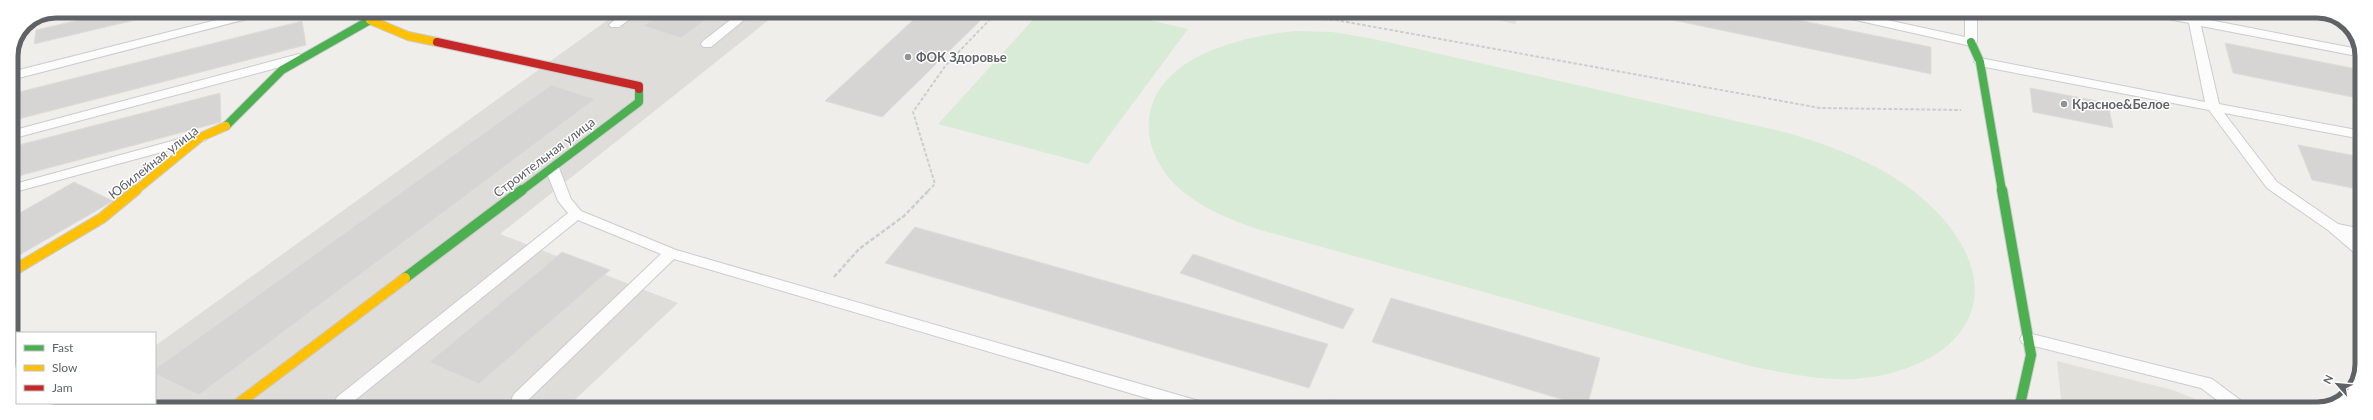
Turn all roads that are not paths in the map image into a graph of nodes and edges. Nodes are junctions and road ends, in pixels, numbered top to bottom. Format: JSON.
{"nodes":[{"id":1,"x":239,"y":18,"type":"edge"},
{"id":2,"x":367,"y":18,"type":"edge"},
{"id":3,"x":625,"y":18,"type":"edge"},
{"id":4,"x":740,"y":18,"type":"edge"},
{"id":5,"x":1862,"y":18,"type":"edge"},
{"id":6,"x":1971,"y":18,"type":"edge"},
{"id":7,"x":2175,"y":18,"type":"edge"},
{"id":8,"x":370,"y":20,"type":"junction"},
{"id":9,"x":2194,"y":22,"type":"junction"},
{"id":10,"x":615,"y":25,"type":"dead end"},
{"id":11,"x":1971,"y":42,"type":"junction"},
{"id":12,"x":707,"y":44,"type":"dead end"},
{"id":13,"x":2355,"y":52,"type":"edge"},
{"id":14,"x":307,"y":56,"type":"junction"},
{"id":15,"x":1980,"y":62,"type":"junction"},
{"id":16,"x":18,"y":74,"type":"edge"},
{"id":17,"x":2213,"y":107,"type":"junction"},
{"id":18,"x":18,"y":133,"type":"edge"},
{"id":19,"x":2355,"y":134,"type":"edge"},
{"id":20,"x":201,"y":137,"type":"junction"},
{"id":21,"x":552,"y":168,"type":"junction"},
{"id":22,"x":18,"y":187,"type":"edge"},
{"id":23,"x":576,"y":214,"type":"junction"},
{"id":24,"x":2333,"y":227,"type":"junction"},
{"id":25,"x":2355,"y":232,"type":"edge"},
{"id":26,"x":2355,"y":246,"type":"edge"},
{"id":27,"x":671,"y":253,"type":"junction"},
{"id":28,"x":18,"y":268,"type":"edge"},
{"id":29,"x":2028,"y":339,"type":"junction"},
{"id":30,"x":343,"y":401,"type":"dead end"},
{"id":31,"x":240,"y":402,"type":"edge"},
{"id":32,"x":520,"y":402,"type":"edge"},
{"id":33,"x":1182,"y":402,"type":"edge"},
{"id":34,"x":2021,"y":402,"type":"edge"},
{"id":35,"x":2232,"y":402,"type":"edge"}],
"edges":[{"from":1,"to":16,"type":"lane"},
{"from":2,"to":8,"type":"street"},
{"from":3,"to":10,"type":"lane"},
{"from":4,"to":12,"type":"lane"},
{"from":5,"to":11,"type":"lane"},
{"from":6,"to":11,"type":"lane"},
{"from":7,"to":9,"type":"lane"},
{"from":8,"to":14,"type":"street","name":"Юбилейная улица"},
{"from":8,"to":21,"type":"street","name":"Строительная улица"},
{"from":9,"to":13,"type":"lane"},
{"from":9,"to":17,"type":"lane"},
{"from":11,"to":15,"type":"street"},
{"from":14,"to":18,"type":"lane"},
{"from":14,"to":20,"type":"street","name":"Юбилейная улица"},
{"from":15,"to":17,"type":"lane"},
{"from":15,"to":29,"type":"street"},
{"from":17,"to":19,"type":"lane"},
{"from":17,"to":24,"type":"lane"},
{"from":20,"to":22,"type":"lane"},
{"from":20,"to":28,"type":"street","name":"Юбилейная улица"},
{"from":21,"to":23,"type":"lane"},
{"from":21,"to":31,"type":"street","name":"Строительная улица"},
{"from":23,"to":27,"type":"lane"},
{"from":23,"to":30,"type":"lane"},
{"from":24,"to":25,"type":"lane"},
{"from":24,"to":26,"type":"lane"},
{"from":27,"to":32,"type":"lane"},
{"from":27,"to":33,"type":"lane"},
{"from":29,"to":34,"type":"street"},
{"from":29,"to":35,"type":"lane"}]}
